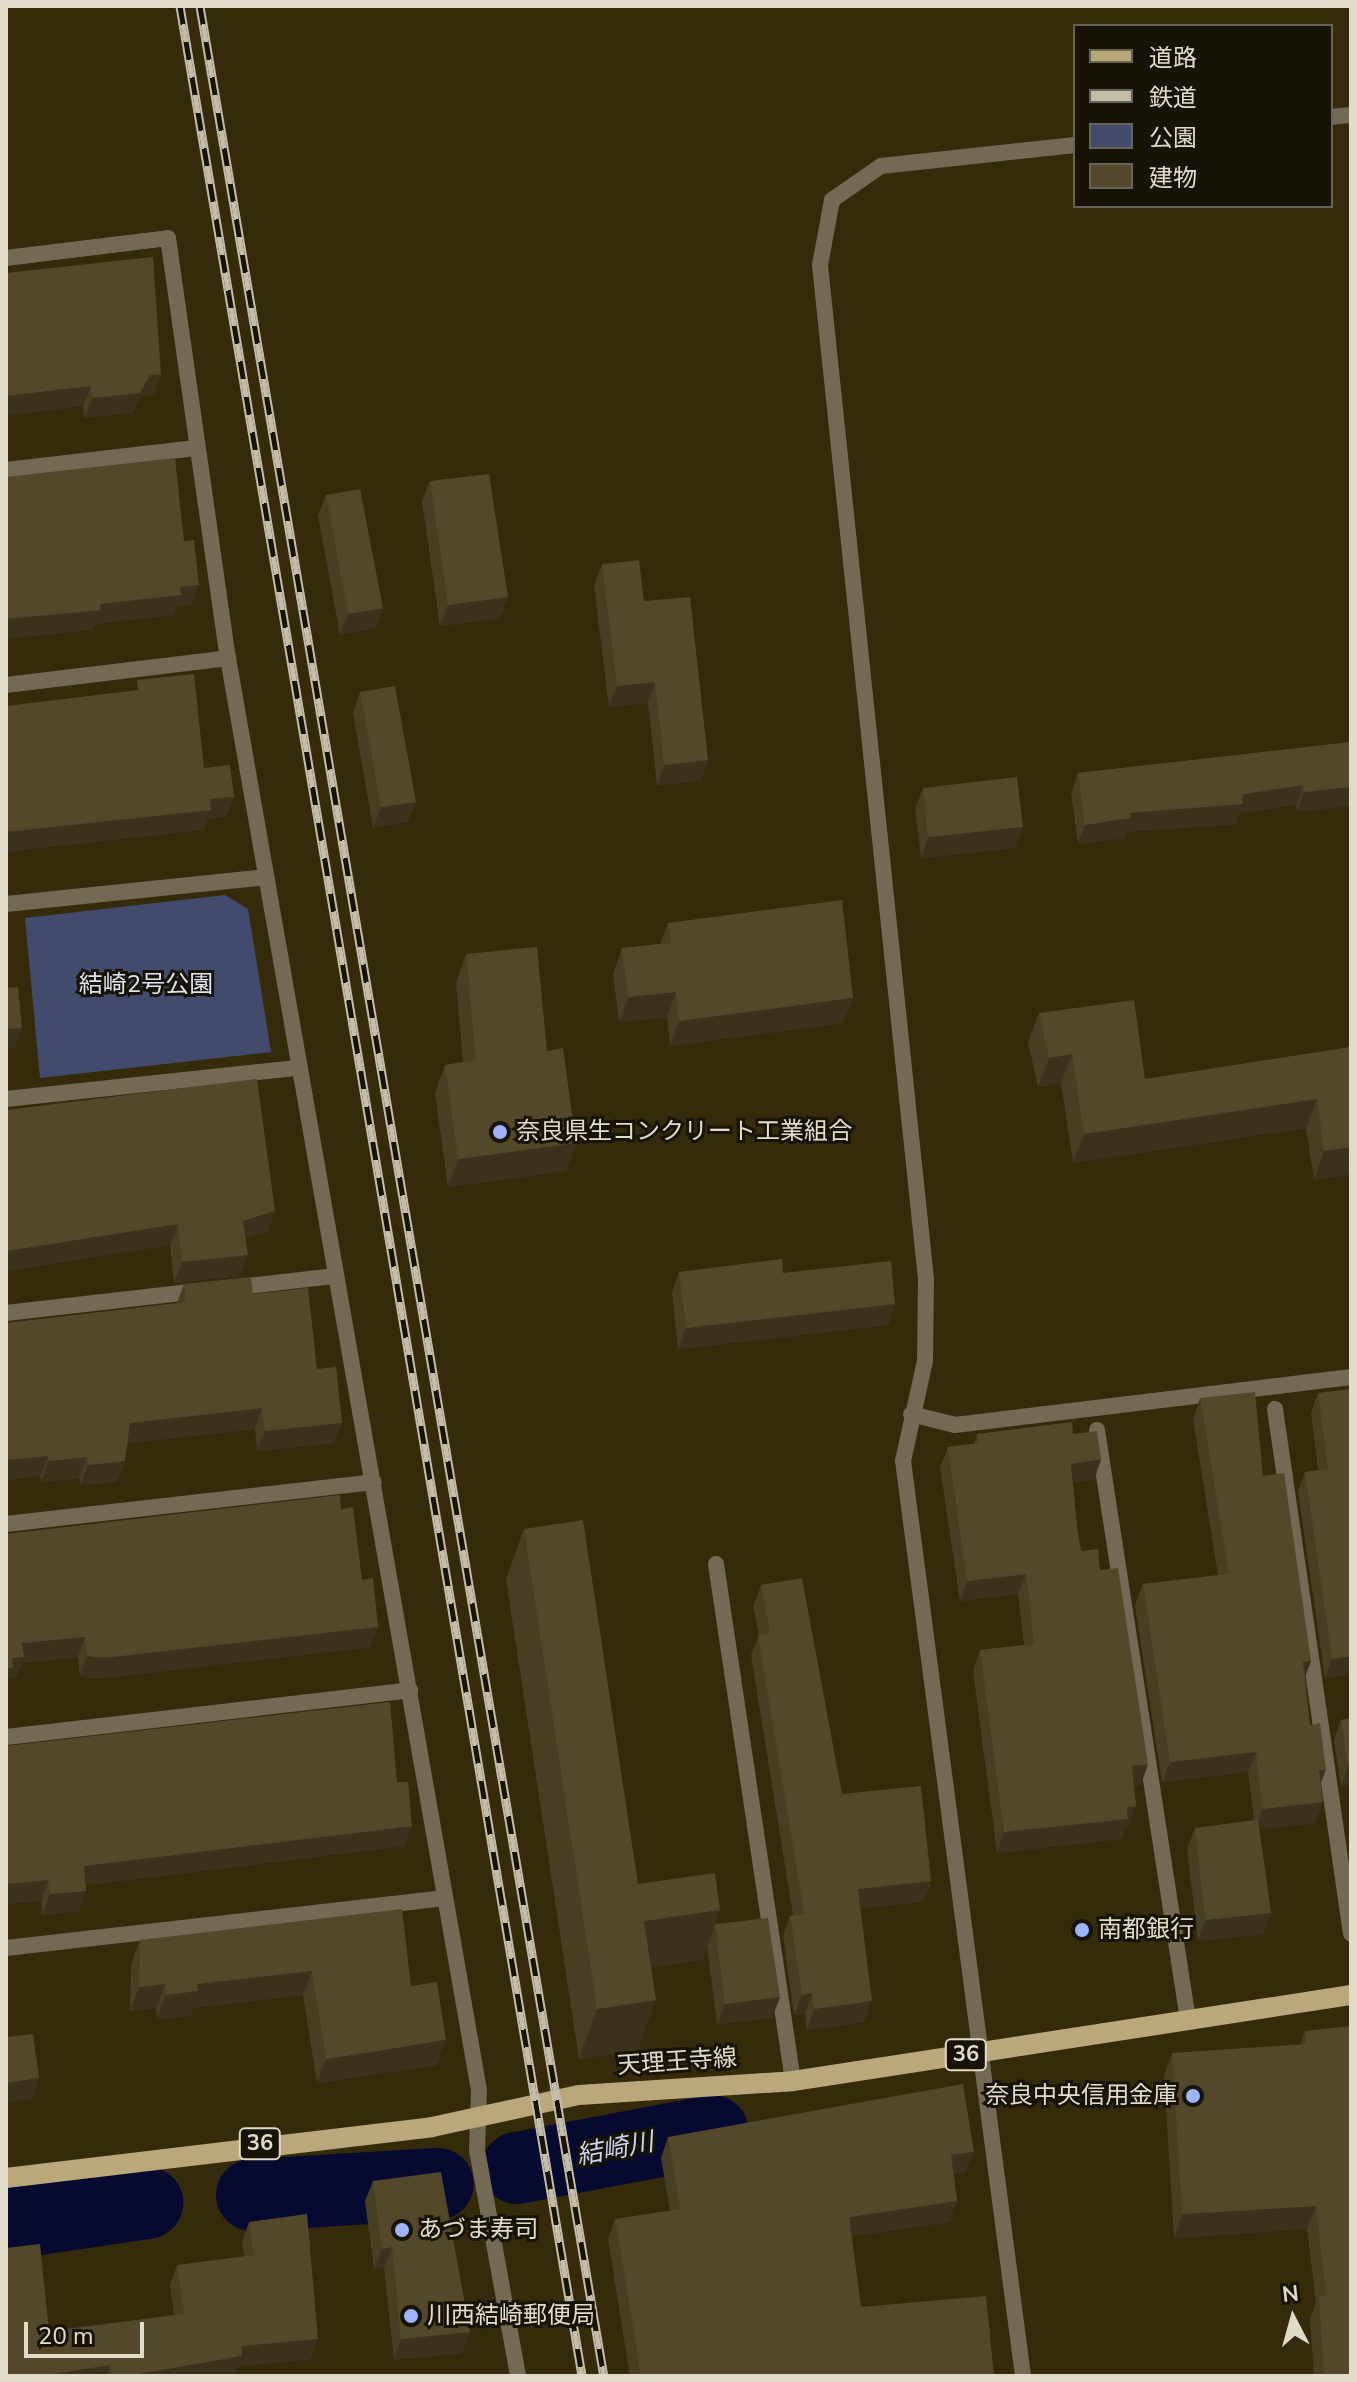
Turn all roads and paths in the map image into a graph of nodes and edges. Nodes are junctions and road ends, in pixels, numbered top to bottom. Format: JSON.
{"nodes":[{"id":1,"x":1073,"y":145,"type":"edge"},
{"id":2,"x":6,"y":258,"type":"edge"},
{"id":3,"x":196,"y":448,"type":"junction"},
{"id":4,"x":6,"y":470,"type":"edge"},
{"id":5,"x":228,"y":658,"type":"junction"},
{"id":6,"x":6,"y":685,"type":"edge"},
{"id":7,"x":266,"y":877,"type":"junction"},
{"id":8,"x":6,"y":904,"type":"edge"},
{"id":9,"x":297,"y":1068,"type":"junction"},
{"id":10,"x":6,"y":1099,"type":"edge"},
{"id":11,"x":336,"y":1276,"type":"junction"},
{"id":12,"x":6,"y":1313,"type":"edge"},
{"id":13,"x":1351,"y":1377,"type":"edge"},
{"id":14,"x":1275,"y":1409,"type":"dead end"},
{"id":15,"x":911,"y":1414,"type":"junction"},
{"id":16,"x":1097,"y":1430,"type":"edge"},
{"id":17,"x":374,"y":1482,"type":"junction"},
{"id":18,"x":6,"y":1524,"type":"edge"},
{"id":19,"x":716,"y":1564,"type":"dead end"},
{"id":20,"x":410,"y":1690,"type":"junction"},
{"id":21,"x":6,"y":1737,"type":"edge"},
{"id":22,"x":445,"y":1898,"type":"junction"},
{"id":23,"x":1351,"y":1934,"type":"edge"},
{"id":24,"x":6,"y":1948,"type":"edge"},
{"id":25,"x":1351,"y":1995,"type":"edge"},
{"id":26,"x":1188,"y":2020,"type":"junction"},
{"id":27,"x":982,"y":2053,"type":"junction"},
{"id":28,"x":793,"y":2081,"type":"junction"},
{"id":29,"x":478,"y":2114,"type":"junction"},
{"id":30,"x":6,"y":2178,"type":"edge"},
{"id":31,"x":518,"y":2376,"type":"edge"},
{"id":32,"x":1023,"y":2376,"type":"edge"}],
"edges":[{"from":1,"to":15,"type":"street"},
{"from":2,"to":3,"type":"street"},
{"from":3,"to":4,"type":"street"},
{"from":3,"to":5,"type":"street"},
{"from":5,"to":6,"type":"street"},
{"from":5,"to":7,"type":"street"},
{"from":7,"to":8,"type":"street"},
{"from":7,"to":9,"type":"street"},
{"from":9,"to":10,"type":"street"},
{"from":9,"to":11,"type":"street"},
{"from":11,"to":12,"type":"street"},
{"from":11,"to":17,"type":"street"},
{"from":13,"to":15,"type":"street"},
{"from":14,"to":23,"type":"street"},
{"from":15,"to":27,"type":"street"},
{"from":16,"to":26,"type":"street"},
{"from":17,"to":18,"type":"street"},
{"from":17,"to":20,"type":"street"},
{"from":19,"to":28,"type":"street"},
{"from":20,"to":21,"type":"street"},
{"from":20,"to":22,"type":"street"},
{"from":22,"to":24,"type":"street"},
{"from":22,"to":29,"type":"street"},
{"from":25,"to":26,"type":"main road","name":"天理王寺線","number":"36"},
{"from":26,"to":27,"type":"main road","name":"天理王寺線","number":"36"},
{"from":27,"to":28,"type":"main road","name":"天理王寺線","number":"36"},
{"from":27,"to":32,"type":"street"},
{"from":28,"to":29,"type":"main road","name":"天理王寺線","number":"36"},
{"from":29,"to":30,"type":"main road","name":"天理王寺線","number":"36"},
{"from":29,"to":31,"type":"street"}]}
